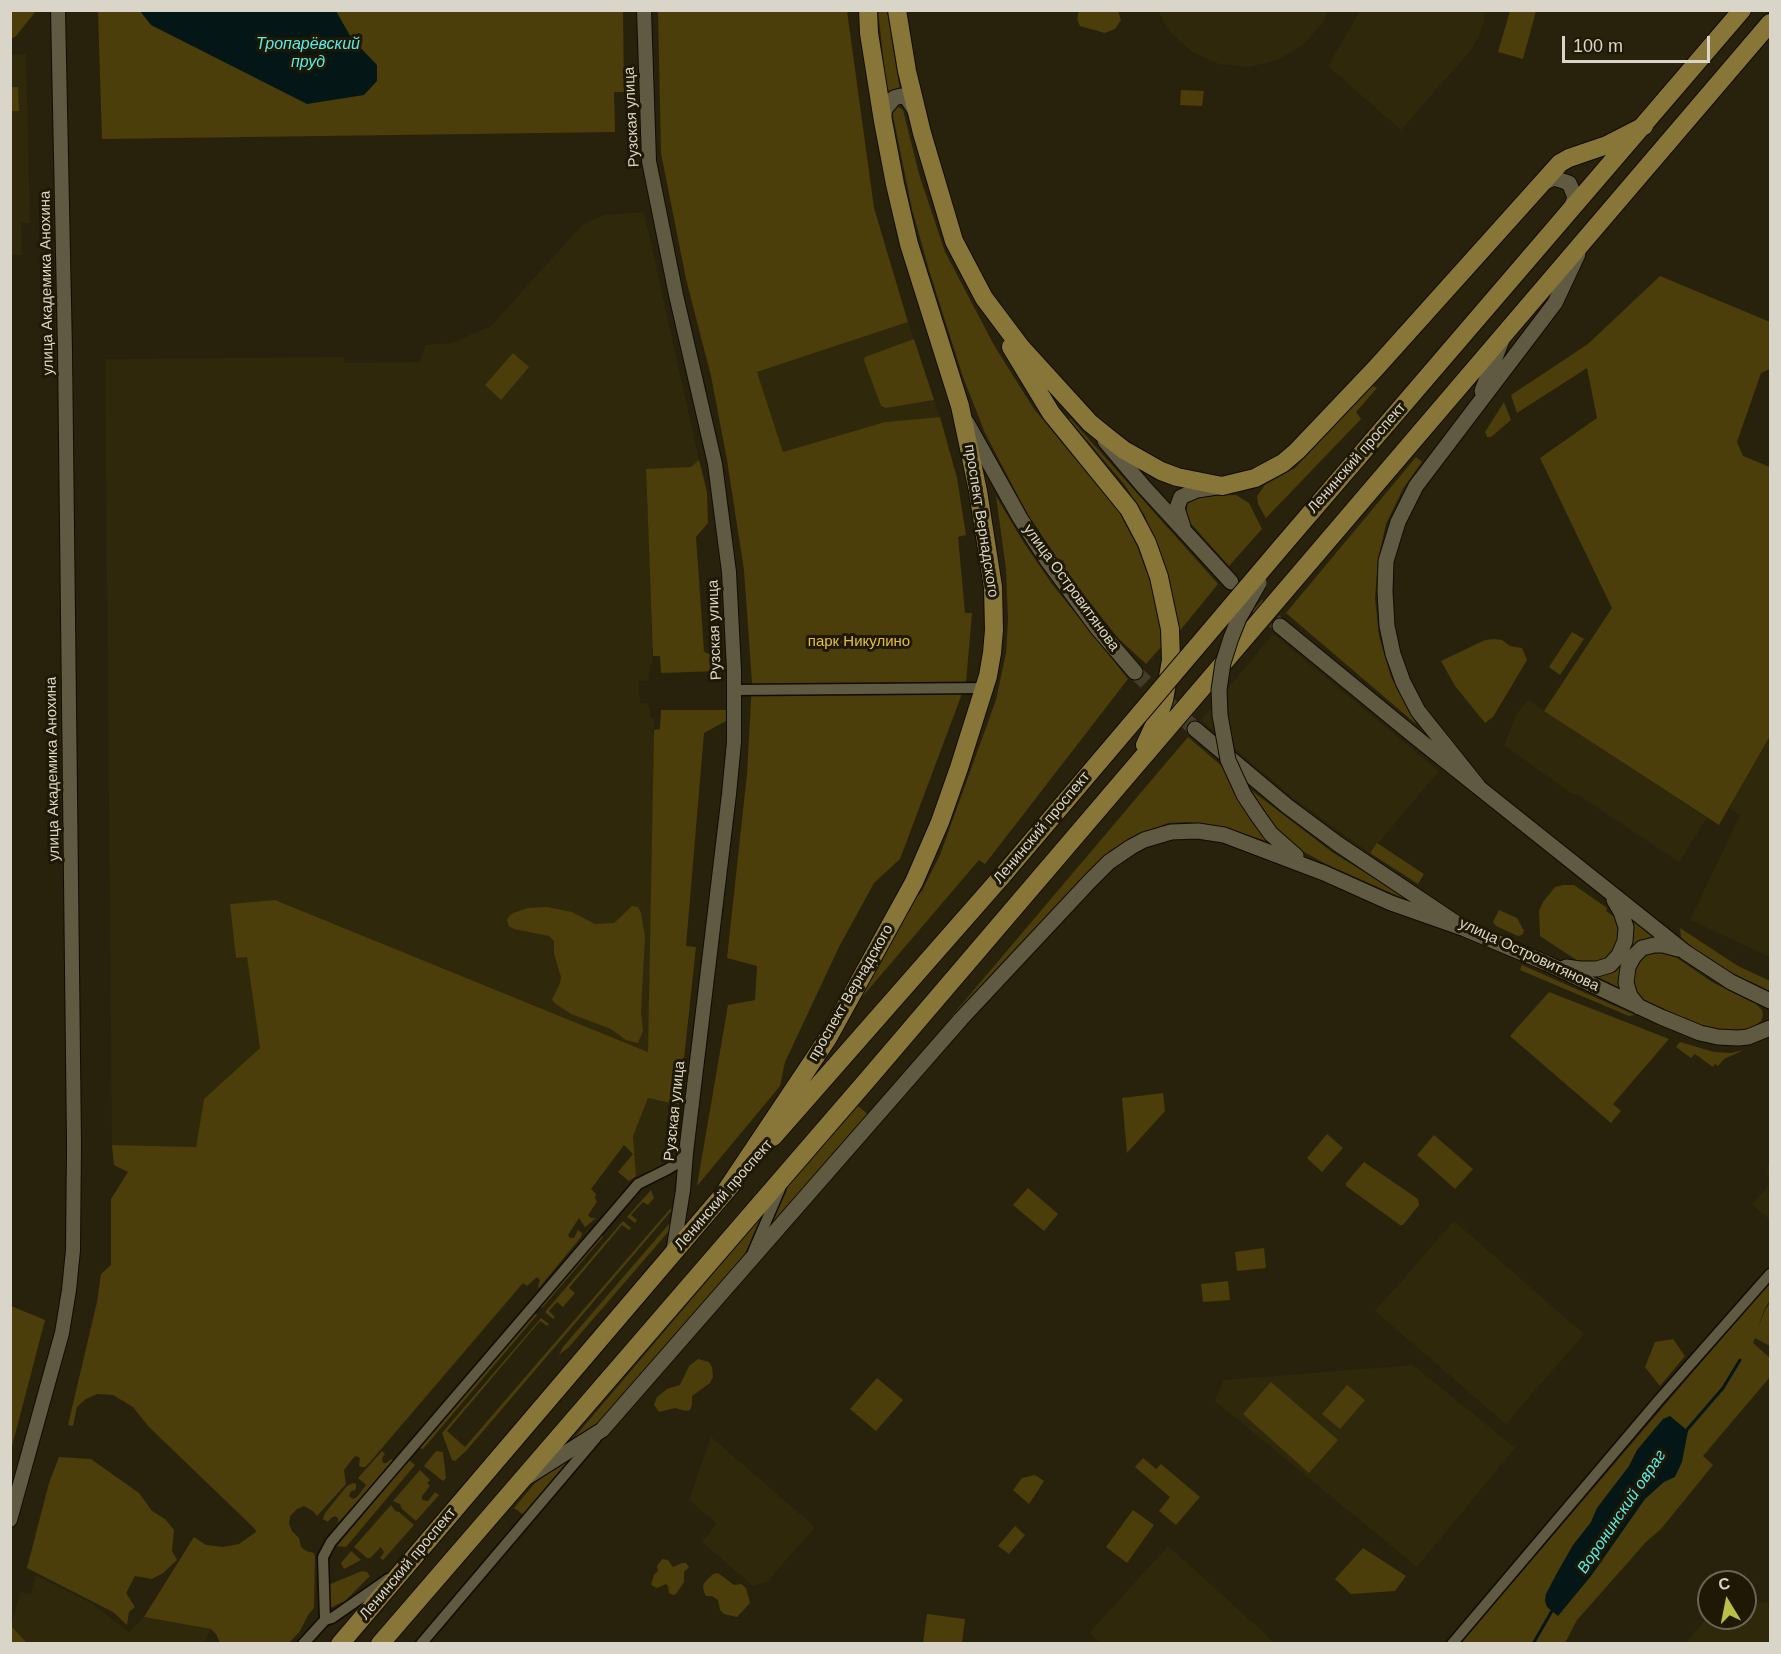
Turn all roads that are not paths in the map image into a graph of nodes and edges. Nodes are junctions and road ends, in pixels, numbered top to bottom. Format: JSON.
{"nodes":[{"id":1,"x":58,"y":10,"type":"edge"},
{"id":2,"x":644,"y":10,"type":"edge"},
{"id":3,"x":868,"y":10,"type":"edge"},
{"id":4,"x":897,"y":10,"type":"edge"},
{"id":5,"x":1743,"y":10,"type":"edge"},
{"id":6,"x":1770,"y":23,"type":"edge"},
{"id":7,"x":917,"y":113,"type":"junction"},
{"id":8,"x":883,"y":121,"type":"junction"},
{"id":9,"x":1644,"y":126,"type":"junction"},
{"id":10,"x":1540,"y":184,"type":"junction"},
{"id":11,"x":1570,"y":212,"type":"junction"},
{"id":12,"x":1584,"y":240,"type":"junction"},
{"id":13,"x":984,"y":298,"type":"junction"},
{"id":14,"x":1504,"y":335,"type":"junction"},
{"id":15,"x":1477,"y":405,"type":"junction"},
{"id":16,"x":960,"y":406,"type":"junction"},
{"id":17,"x":1090,"y":423,"type":"junction"},
{"id":18,"x":1222,"y":486,"type":"junction"},
{"id":19,"x":1190,"y":537,"type":"junction"},
{"id":20,"x":1283,"y":545,"type":"junction"},
{"id":21,"x":1231,"y":582,"type":"tunnel mouth"},
{"id":22,"x":1280,"y":626,"type":"tunnel mouth"},
{"id":23,"x":1135,"y":672,"type":"tunnel mouth"},
{"id":24,"x":985,"y":688,"type":"junction"},
{"id":25,"x":734,"y":690,"type":"junction"},
{"id":26,"x":1195,"y":729,"type":"tunnel mouth"},
{"id":27,"x":1130,"y":773,"type":"junction"},
{"id":28,"x":1478,"y":786,"type":"junction"},
{"id":29,"x":1324,"y":873,"type":"junction"},
{"id":30,"x":1610,"y":894,"type":"junction"},
{"id":31,"x":1465,"y":929,"type":"junction"},
{"id":32,"x":1685,"y":952,"type":"junction"},
{"id":33,"x":1546,"y":963,"type":"junction"},
{"id":34,"x":1753,"y":993,"type":"junction"},
{"id":35,"x":1770,"y":1001,"type":"edge"},
{"id":36,"x":1639,"y":1007,"type":"junction"},
{"id":37,"x":1770,"y":1028,"type":"edge"},
{"id":38,"x":1738,"y":1038,"type":"junction"},
{"id":39,"x":686,"y":1153,"type":"junction"},
{"id":40,"x":788,"y":1170,"type":"junction"},
{"id":41,"x":725,"y":1192,"type":"junction"},
{"id":42,"x":673,"y":1253,"type":"junction"},
{"id":43,"x":748,"y":1264,"type":"junction"},
{"id":44,"x":1770,"y":1274,"type":"edge"},
{"id":45,"x":602,"y":1430,"type":"junction"},
{"id":46,"x":517,"y":1483,"type":"junction"},
{"id":47,"x":10,"y":1520,"type":"edge"},
{"id":48,"x":408,"y":1565,"type":"junction"},
{"id":49,"x":325,"y":1620,"type":"junction"},
{"id":50,"x":303,"y":1644,"type":"edge"},
{"id":51,"x":340,"y":1644,"type":"edge"},
{"id":52,"x":380,"y":1644,"type":"edge"},
{"id":53,"x":421,"y":1644,"type":"edge"},
{"id":54,"x":1452,"y":1644,"type":"edge"}],
"edges":[{"from":1,"to":47,"type":"street","name":"улица Академика Анохина"},
{"from":2,"to":25,"type":"street","name":"Рузская улица"},
{"from":3,"to":8,"type":"main road","name":"проспект Вернадского"},
{"from":4,"to":7,"type":"main road"},
{"from":5,"to":9,"type":"main road","name":"Ленинский проспект"},
{"from":6,"to":12,"type":"main road","name":"Ленинский проспект"},
{"from":7,"to":8,"type":"main road"},
{"from":7,"to":13,"type":"main road"},
{"from":8,"to":16,"type":"main road","name":"проспект Вернадского"},
{"from":9,"to":10,"type":"main road"},
{"from":9,"to":11,"type":"main road","name":"Ленинский проспект"},
{"from":10,"to":11,"type":"main road"},
{"from":10,"to":18,"type":"main road"},
{"from":11,"to":20,"type":"main road","name":"Ленинский проспект"},
{"from":12,"to":14,"type":"main road","name":"Ленинский проспект"},
{"from":12,"to":15,"type":"main road"},
{"from":13,"to":17,"type":"main road"},
{"from":13,"to":27,"type":"main road"},
{"from":14,"to":15,"type":"main road"},
{"from":14,"to":27,"type":"main road","name":"Ленинский проспект"},
{"from":15,"to":28,"type":"main road"},
{"from":16,"to":23,"type":"main road","name":"улица Островитянова"},
{"from":16,"to":24,"type":"main road","name":"проспект Вернадского"},
{"from":17,"to":18,"type":"main road"},
{"from":17,"to":19,"type":"main road"},
{"from":18,"to":19,"type":"main road"},
{"from":19,"to":21,"type":"main road"},
{"from":20,"to":29,"type":"main road","bridge":true},
{"from":20,"to":41,"type":"main road","name":"Ленинский проспект","bridge":true},
{"from":22,"to":28,"type":"main road"},
{"from":24,"to":25,"type":"street"},
{"from":24,"to":41,"type":"main road","name":"проспект Вернадского"},
{"from":25,"to":39,"type":"street","name":"Рузская улица"},
{"from":26,"to":31,"type":"main road","name":"улица Островитянова"},
{"from":27,"to":40,"type":"main road","name":"Ленинский проспект"},
{"from":28,"to":30,"type":"main road"},
{"from":29,"to":31,"type":"main road"},
{"from":29,"to":43,"type":"main road"},
{"from":30,"to":32,"type":"main road"},
{"from":30,"to":33,"type":"main road"},
{"from":31,"to":33,"type":"main road","name":"улица Островитянова"},
{"from":32,"to":34,"type":"main road"},
{"from":32,"to":36,"type":"main road"},
{"from":33,"to":36,"type":"main road","name":"улица Островитянова"},
{"from":34,"to":35,"type":"main road"},
{"from":34,"to":38,"type":"main road"},
{"from":36,"to":38,"type":"main road","name":"улица Островитянова"},
{"from":37,"to":38,"type":"main road","name":"улица Островитянова"},
{"from":39,"to":42,"type":"street","name":"Рузская улица"},
{"from":39,"to":49,"type":"street"},
{"from":40,"to":43,"type":"street"},
{"from":40,"to":46,"type":"main road","name":"Ленинский проспект"},
{"from":41,"to":42,"type":"main road","name":"Ленинский проспект"},
{"from":42,"to":48,"type":"main road","name":"Ленинский проспект"},
{"from":43,"to":45,"type":"main road"},
{"from":44,"to":54,"type":"street"},
{"from":45,"to":46,"type":"main road"},
{"from":45,"to":53,"type":"street"},
{"from":46,"to":52,"type":"main road","name":"Ленинский проспект"},
{"from":48,"to":49,"type":"street"},
{"from":48,"to":51,"type":"main road","name":"Ленинский проспект"},
{"from":49,"to":50,"type":"street"}]}
